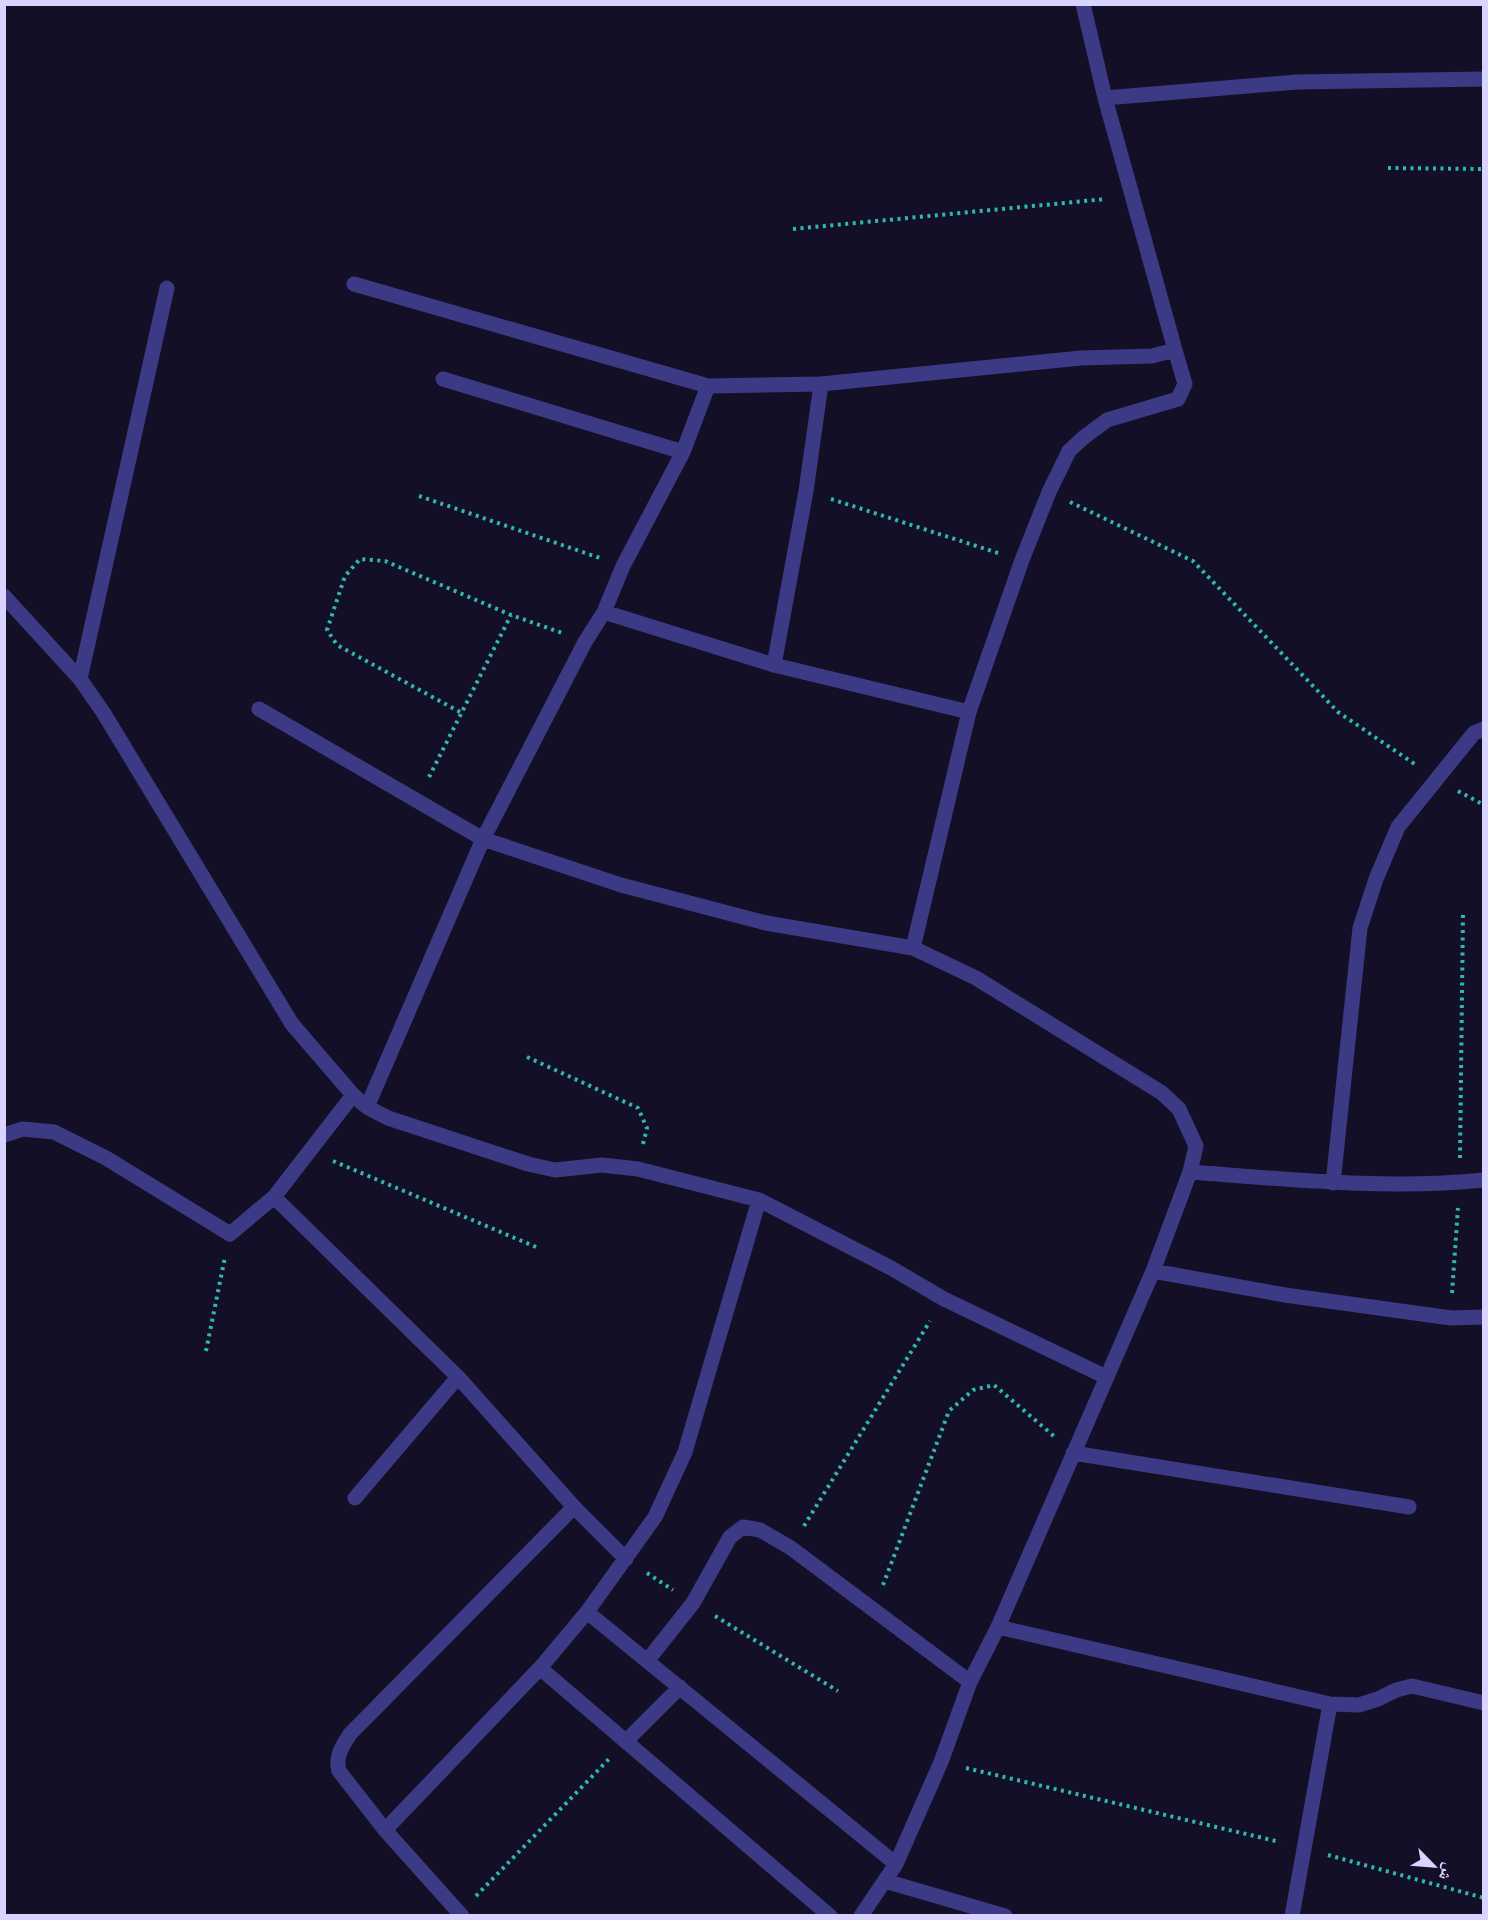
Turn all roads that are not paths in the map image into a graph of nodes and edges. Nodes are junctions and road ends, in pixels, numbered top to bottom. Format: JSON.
{"nodes":[{"id":1,"x":1083,"y":4,"type":"edge"},
{"id":2,"x":1484,"y":79,"type":"edge"},
{"id":3,"x":1105,"y":98,"type":"junction"},
{"id":4,"x":354,"y":284,"type":"dead end"},
{"id":5,"x":167,"y":288,"type":"dead end"},
{"id":6,"x":1175,"y":350,"type":"junction"},
{"id":7,"x":443,"y":379,"type":"dead end"},
{"id":8,"x":821,"y":384,"type":"junction"},
{"id":9,"x":708,"y":386,"type":"junction"},
{"id":10,"x":683,"y":452,"type":"junction"},
{"id":11,"x":4,"y":596,"type":"edge"},
{"id":12,"x":604,"y":612,"type":"junction"},
{"id":13,"x":774,"y":665,"type":"junction"},
{"id":14,"x":80,"y":679,"type":"junction"},
{"id":15,"x":259,"y":709,"type":"dead end"},
{"id":16,"x":969,"y":712,"type":"junction"},
{"id":17,"x":1484,"y":729,"type":"edge"},
{"id":18,"x":483,"y":839,"type":"junction"},
{"id":19,"x":914,"y":948,"type":"junction"},
{"id":20,"x":353,"y":1095,"type":"junction"},
{"id":21,"x":367,"y":1107,"type":"junction"},
{"id":22,"x":4,"y":1135,"type":"edge"},
{"id":23,"x":1190,"y":1172,"type":"junction"},
{"id":24,"x":1484,"y":1180,"type":"edge"},
{"id":25,"x":1333,"y":1183,"type":"junction"},
{"id":26,"x":274,"y":1197,"type":"junction"},
{"id":27,"x":759,"y":1200,"type":"junction"},
{"id":28,"x":1153,"y":1270,"type":"junction"},
{"id":29,"x":1484,"y":1317,"type":"edge"},
{"id":30,"x":458,"y":1377,"type":"junction"},
{"id":31,"x":1106,"y":1377,"type":"junction"},
{"id":32,"x":1073,"y":1453,"type":"junction"},
{"id":33,"x":355,"y":1498,"type":"dead end"},
{"id":34,"x":574,"y":1507,"type":"junction"},
{"id":35,"x":1409,"y":1507,"type":"dead end"},
{"id":36,"x":626,"y":1559,"type":"junction"},
{"id":37,"x":587,"y":1611,"type":"junction"},
{"id":38,"x":998,"y":1627,"type":"junction"},
{"id":39,"x":647,"y":1661,"type":"junction"},
{"id":40,"x":540,"y":1668,"type":"junction"},
{"id":41,"x":970,"y":1682,"type":"junction"},
{"id":42,"x":680,"y":1687,"type":"junction"},
{"id":43,"x":1484,"y":1703,"type":"edge"},
{"id":44,"x":1330,"y":1704,"type":"junction"},
{"id":45,"x":626,"y":1741,"type":"junction"},
{"id":46,"x":385,"y":1830,"type":"junction"},
{"id":47,"x":896,"y":1864,"type":"junction"},
{"id":48,"x":885,"y":1881,"type":"junction"},
{"id":49,"x":461,"y":1914,"type":"edge"},
{"id":50,"x":830,"y":1916,"type":"edge"},
{"id":51,"x":861,"y":1916,"type":"edge"},
{"id":52,"x":1005,"y":1916,"type":"edge"},
{"id":53,"x":1292,"y":1916,"type":"edge"}],
"edges":[{"from":1,"to":3,"type":"street"},
{"from":2,"to":3,"type":"street"},
{"from":3,"to":6,"type":"street"},
{"from":4,"to":9,"type":"street"},
{"from":5,"to":14,"type":"street"},
{"from":6,"to":8,"type":"street"},
{"from":6,"to":16,"type":"street"},
{"from":7,"to":10,"type":"street"},
{"from":8,"to":9,"type":"street"},
{"from":8,"to":13,"type":"street"},
{"from":9,"to":10,"type":"street"},
{"from":10,"to":12,"type":"street"},
{"from":11,"to":14,"type":"street"},
{"from":12,"to":13,"type":"street"},
{"from":12,"to":18,"type":"street"},
{"from":13,"to":16,"type":"street"},
{"from":14,"to":20,"type":"street"},
{"from":15,"to":18,"type":"street"},
{"from":16,"to":19,"type":"street"},
{"from":17,"to":25,"type":"street"},
{"from":18,"to":19,"type":"street"},
{"from":18,"to":21,"type":"street"},
{"from":19,"to":23,"type":"street"},
{"from":20,"to":21,"type":"street"},
{"from":20,"to":26,"type":"street"},
{"from":21,"to":27,"type":"street"},
{"from":22,"to":26,"type":"street"},
{"from":23,"to":25,"type":"street"},
{"from":23,"to":28,"type":"street"},
{"from":24,"to":25,"type":"street"},
{"from":26,"to":30,"type":"street"},
{"from":27,"to":31,"type":"street"},
{"from":27,"to":36,"type":"street"},
{"from":28,"to":29,"type":"street"},
{"from":28,"to":31,"type":"street"},
{"from":30,"to":33,"type":"street"},
{"from":30,"to":34,"type":"street"},
{"from":31,"to":32,"type":"street"},
{"from":32,"to":35,"type":"street"},
{"from":32,"to":38,"type":"street"},
{"from":34,"to":36,"type":"street"},
{"from":34,"to":46,"type":"street"},
{"from":36,"to":37,"type":"street"},
{"from":37,"to":39,"type":"street"},
{"from":37,"to":40,"type":"street"},
{"from":38,"to":41,"type":"street"},
{"from":38,"to":44,"type":"street"},
{"from":39,"to":41,"type":"street"},
{"from":39,"to":42,"type":"street"},
{"from":40,"to":45,"type":"street"},
{"from":40,"to":46,"type":"street"},
{"from":41,"to":47,"type":"street"},
{"from":42,"to":45,"type":"street"},
{"from":42,"to":47,"type":"street"},
{"from":43,"to":44,"type":"street"},
{"from":44,"to":53,"type":"street"},
{"from":45,"to":50,"type":"street"},
{"from":46,"to":49,"type":"street"},
{"from":47,"to":48,"type":"street"},
{"from":48,"to":51,"type":"street"},
{"from":48,"to":52,"type":"street"}]}
